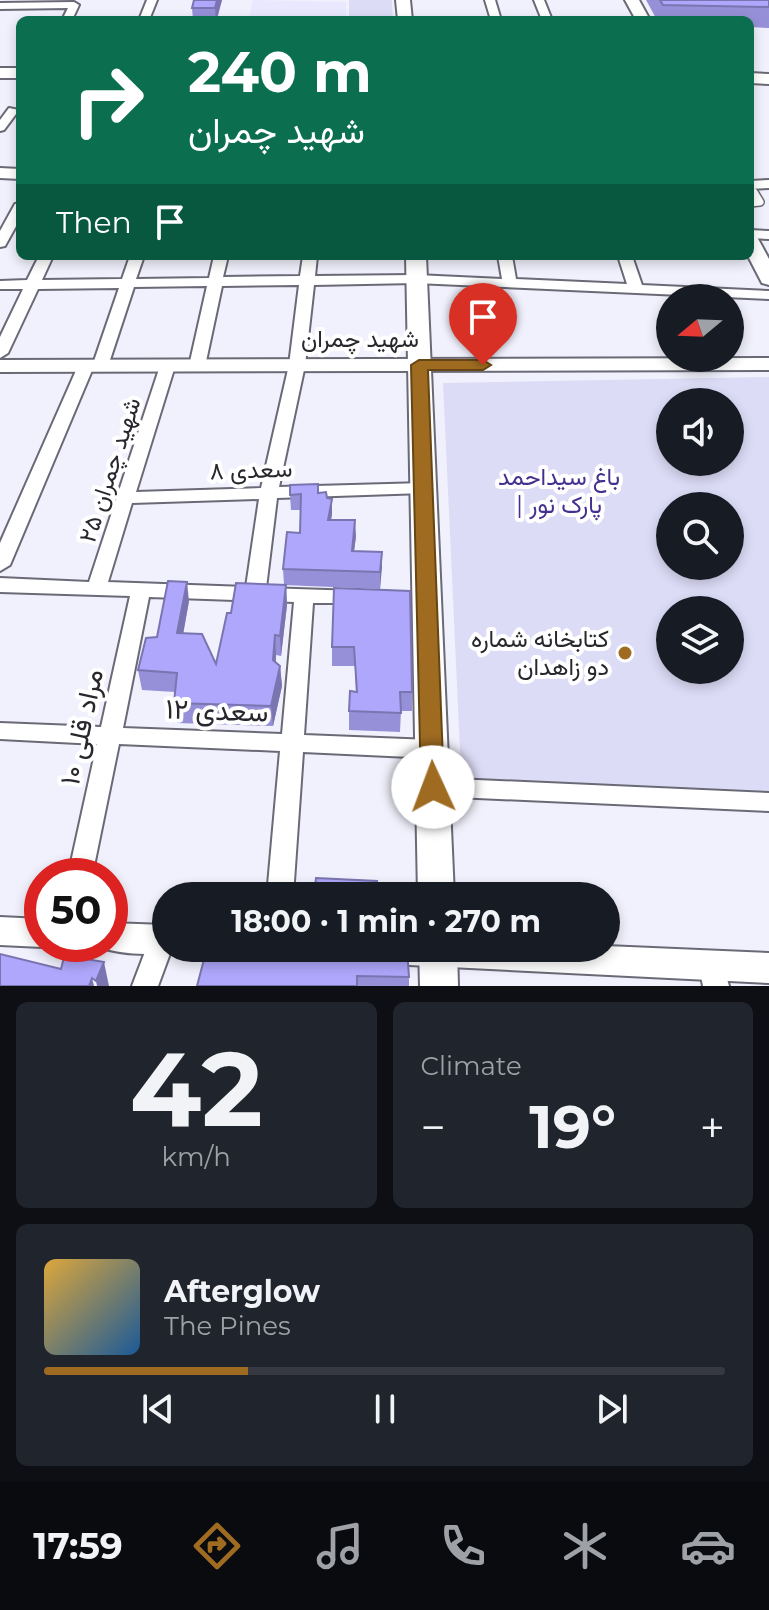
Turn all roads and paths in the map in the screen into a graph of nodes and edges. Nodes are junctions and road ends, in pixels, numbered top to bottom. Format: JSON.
{"nodes":[{"id":1,"x":0,"y":6,"type":"edge"},
{"id":2,"x":69,"y":16,"type":"edge"},
{"id":3,"x":11,"y":110,"type":"edge"},
{"id":4,"x":0,"y":128,"type":"edge"},
{"id":5,"x":16,"y":214,"type":"edge"},
{"id":6,"x":0,"y":243,"type":"edge"},
{"id":7,"x":758,"y":250,"type":"edge"},
{"id":8,"x":44,"y":260,"type":"edge"},
{"id":9,"x":136,"y":260,"type":"edge"},
{"id":10,"x":220,"y":260,"type":"edge"},
{"id":11,"x":309,"y":260,"type":"edge"},
{"id":12,"x":416,"y":260,"type":"edge"},
{"id":13,"x":506,"y":260,"type":"edge"},
{"id":14,"x":626,"y":260,"type":"edge"},
{"id":15,"x":416,"y":279,"type":"junction"},
{"id":16,"x":769,"y":279,"type":"edge"},
{"id":17,"x":305,"y":280,"type":"junction"},
{"id":18,"x":216,"y":282,"type":"junction"},
{"id":19,"x":128,"y":283,"type":"junction"},
{"id":20,"x":510,"y":284,"type":"junction"},
{"id":21,"x":0,"y":285,"type":"edge"},
{"id":22,"x":32,"y":285,"type":"junction"},
{"id":23,"x":636,"y":289,"type":"junction"},
{"id":24,"x":769,"y":295,"type":"edge"},
{"id":25,"x":0,"y":353,"type":"edge"},
{"id":26,"x":769,"y":364,"type":"edge"},
{"id":27,"x":297,"y":365,"type":"junction"},
{"id":28,"x":419,"y":365,"type":"junction"},
{"id":29,"x":0,"y":366,"type":"edge"},
{"id":30,"x":93,"y":366,"type":"junction"},
{"id":31,"x":167,"y":366,"type":"junction"},
{"id":32,"x":197,"y":366,"type":"junction"},
{"id":33,"x":424,"y":488,"type":"junction"},
{"id":34,"x":269,"y":493,"type":"junction"},
{"id":35,"x":128,"y":498,"type":"junction"},
{"id":36,"x":0,"y":565,"type":"edge"},
{"id":37,"x":0,"y":585,"type":"edge"},
{"id":38,"x":96,"y":589,"type":"junction"},
{"id":39,"x":141,"y":590,"type":"junction"},
{"id":40,"x":255,"y":594,"type":"junction"},
{"id":41,"x":304,"y":596,"type":"junction"},
{"id":42,"x":381,"y":599,"type":"edge"},
{"id":43,"x":0,"y":731,"type":"edge"},
{"id":44,"x":110,"y":735,"type":"junction"},
{"id":45,"x":292,"y":743,"type":"junction"},
{"id":46,"x":431,"y":749,"type":"junction"},
{"id":47,"x":433,"y":787,"type":"junction"},
{"id":48,"x":769,"y":802,"type":"edge"},
{"id":49,"x":84,"y":858,"type":"edge"},
{"id":50,"x":281,"y":882,"type":"edge"},
{"id":51,"x":436,"y":882,"type":"edge"},
{"id":52,"x":0,"y":931,"type":"edge"},
{"id":53,"x":24,"y":932,"type":"edge"},
{"id":54,"x":128,"y":938,"type":"edge"},
{"id":55,"x":152,"y":939,"type":"edge"},
{"id":56,"x":155,"y":962,"type":"edge"},
{"id":57,"x":438,"y":962,"type":"edge"},
{"id":58,"x":769,"y":968,"type":"edge"},
{"id":59,"x":714,"y":976,"type":"edge"},
{"id":60,"x":145,"y":986,"type":"edge"}],
"edges":[{"from":1,"to":2,"type":"street"},
{"from":3,"to":4,"type":"street"},
{"from":5,"to":6,"type":"street"},
{"from":7,"to":16,"type":"main road"},
{"from":8,"to":22,"type":"street"},
{"from":9,"to":19,"type":"street"},
{"from":10,"to":18,"type":"street"},
{"from":11,"to":17,"type":"street"},
{"from":12,"to":15,"type":"main road"},
{"from":13,"to":20,"type":"street"},
{"from":14,"to":23,"type":"street"},
{"from":15,"to":17,"type":"street"},
{"from":15,"to":20,"type":"street"},
{"from":15,"to":28,"type":"main road"},
{"from":17,"to":18,"type":"street"},
{"from":17,"to":27,"type":"street"},
{"from":18,"to":19,"type":"street"},
{"from":18,"to":32,"type":"street"},
{"from":19,"to":22,"type":"street"},
{"from":19,"to":30,"type":"street"},
{"from":20,"to":23,"type":"street"},
{"from":21,"to":22,"type":"street"},
{"from":22,"to":25,"type":"street"},
{"from":23,"to":24,"type":"street"},
{"from":26,"to":28,"type":"street","name":"شهید چمران"},
{"from":27,"to":28,"type":"street","name":"شهید چمران"},
{"from":27,"to":32,"type":"street","name":"شهید چمران"},
{"from":27,"to":34,"type":"street"},
{"from":28,"to":33,"type":"main road"},
{"from":29,"to":30,"type":"street","name":"شهید چمران"},
{"from":30,"to":31,"type":"street","name":"شهید چمران"},
{"from":30,"to":36,"type":"street"},
{"from":31,"to":32,"type":"street","name":"شهید چمران"},
{"from":31,"to":35,"type":"street","name":"شهید چمران ۲۵"},
{"from":33,"to":34,"type":"street","name":"سعدی ۸"},
{"from":33,"to":46,"type":"main road"},
{"from":34,"to":35,"type":"street","name":"سعدی ۸"},
{"from":34,"to":40,"type":"street"},
{"from":35,"to":38,"type":"street","name":"شهید چمران ۲۵"},
{"from":37,"to":38,"type":"street"},
{"from":38,"to":39,"type":"street"},
{"from":39,"to":40,"type":"street"},
{"from":39,"to":44,"type":"street","name":"مراد قلی ۱۰"},
{"from":40,"to":41,"type":"street"},
{"from":41,"to":42,"type":"street"},
{"from":41,"to":45,"type":"street"},
{"from":43,"to":44,"type":"street","name":"سعدی ۱۲"},
{"from":44,"to":45,"type":"street","name":"سعدی ۱۲"},
{"from":44,"to":49,"type":"street","name":"مراد قلی ۱۰"},
{"from":45,"to":46,"type":"street","name":"سعدی ۱۲"},
{"from":45,"to":50,"type":"street"},
{"from":46,"to":47,"type":"main road"},
{"from":47,"to":48,"type":"street"},
{"from":47,"to":51,"type":"main road"},
{"from":52,"to":53,"type":"street"},
{"from":54,"to":55,"type":"street"},
{"from":56,"to":60,"type":"street"},
{"from":57,"to":59,"type":"street"},
{"from":58,"to":59,"type":"street"}]}
